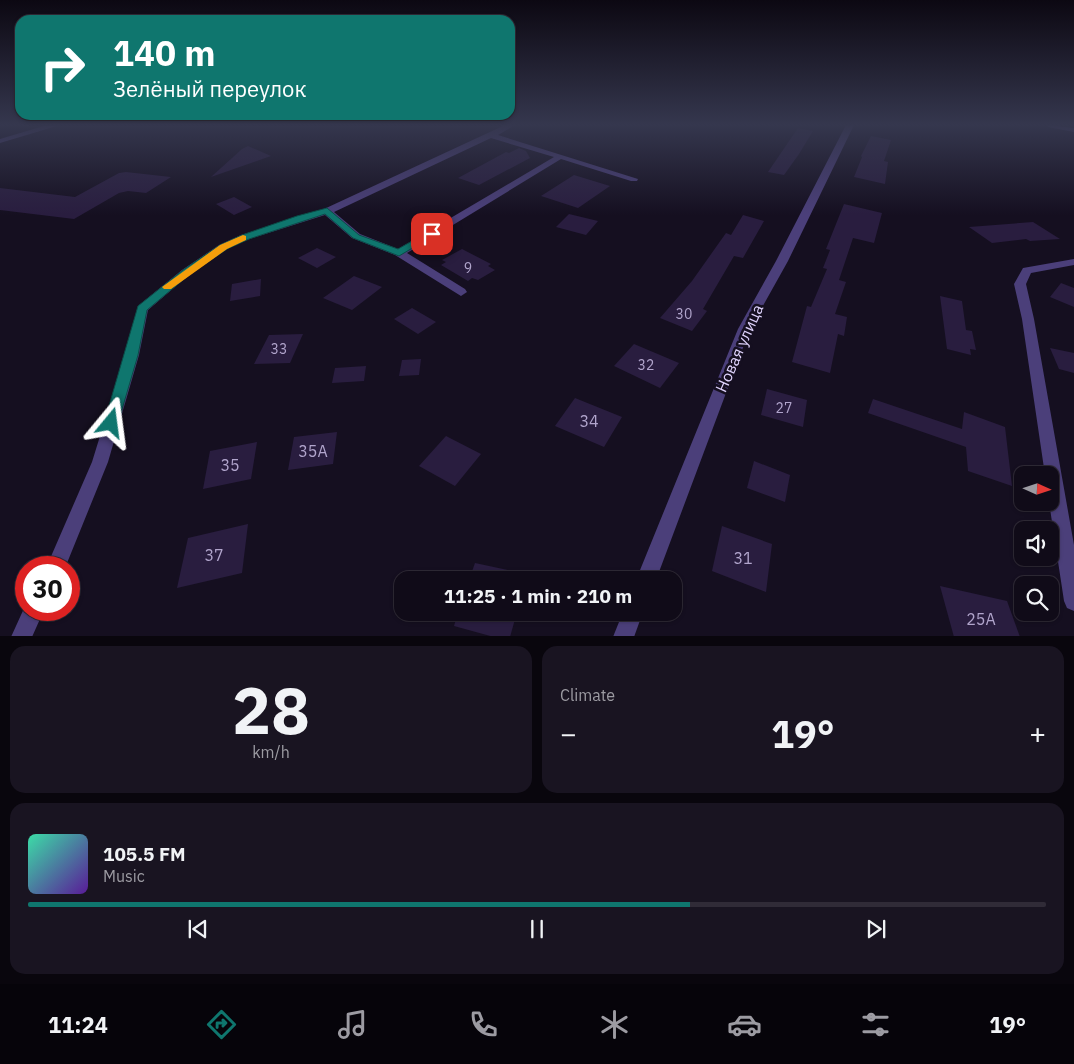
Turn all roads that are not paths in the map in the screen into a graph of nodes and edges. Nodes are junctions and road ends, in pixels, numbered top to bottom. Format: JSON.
{"nodes":[{"id":1,"x":449,"y":155,"type":"edge"},
{"id":2,"x":557,"y":155,"type":"edge"},
{"id":3,"x":835,"y":155,"type":"edge"},
{"id":4,"x":561,"y":156,"type":"junction"},
{"id":5,"x":634,"y":179,"type":"dead end"},
{"id":6,"x":327,"y":211,"type":"junction"},
{"id":7,"x":399,"y":253,"type":"junction"},
{"id":8,"x":1074,"y":262,"type":"edge"},
{"id":9,"x":461,"y":292,"type":"dead end"},
{"id":10,"x":1069,"y":528,"type":"edge"},
{"id":11,"x":60,"y":556,"type":"edge"},
{"id":12,"x":650,"y":571,"type":"edge"},
{"id":13,"x":1074,"y":601,"type":"edge"},
{"id":14,"x":28,"y":621,"type":"edge"},
{"id":15,"x":630,"y":621,"type":"edge"},
{"id":16,"x":21,"y":636,"type":"edge"},
{"id":17,"x":624,"y":636,"type":"edge"}],
"edges":[{"from":1,"to":6,"type":"street"},
{"from":2,"to":4,"type":"street"},
{"from":3,"to":12,"type":"street","name":"Новая улица"},
{"from":4,"to":5,"type":"street"},
{"from":4,"to":7,"type":"street"},
{"from":6,"to":7,"type":"street"},
{"from":6,"to":11,"type":"street"},
{"from":7,"to":9,"type":"street"},
{"from":8,"to":10,"type":"street"},
{"from":10,"to":13,"type":"street"},
{"from":14,"to":16,"type":"street"},
{"from":15,"to":17,"type":"street"}]}
